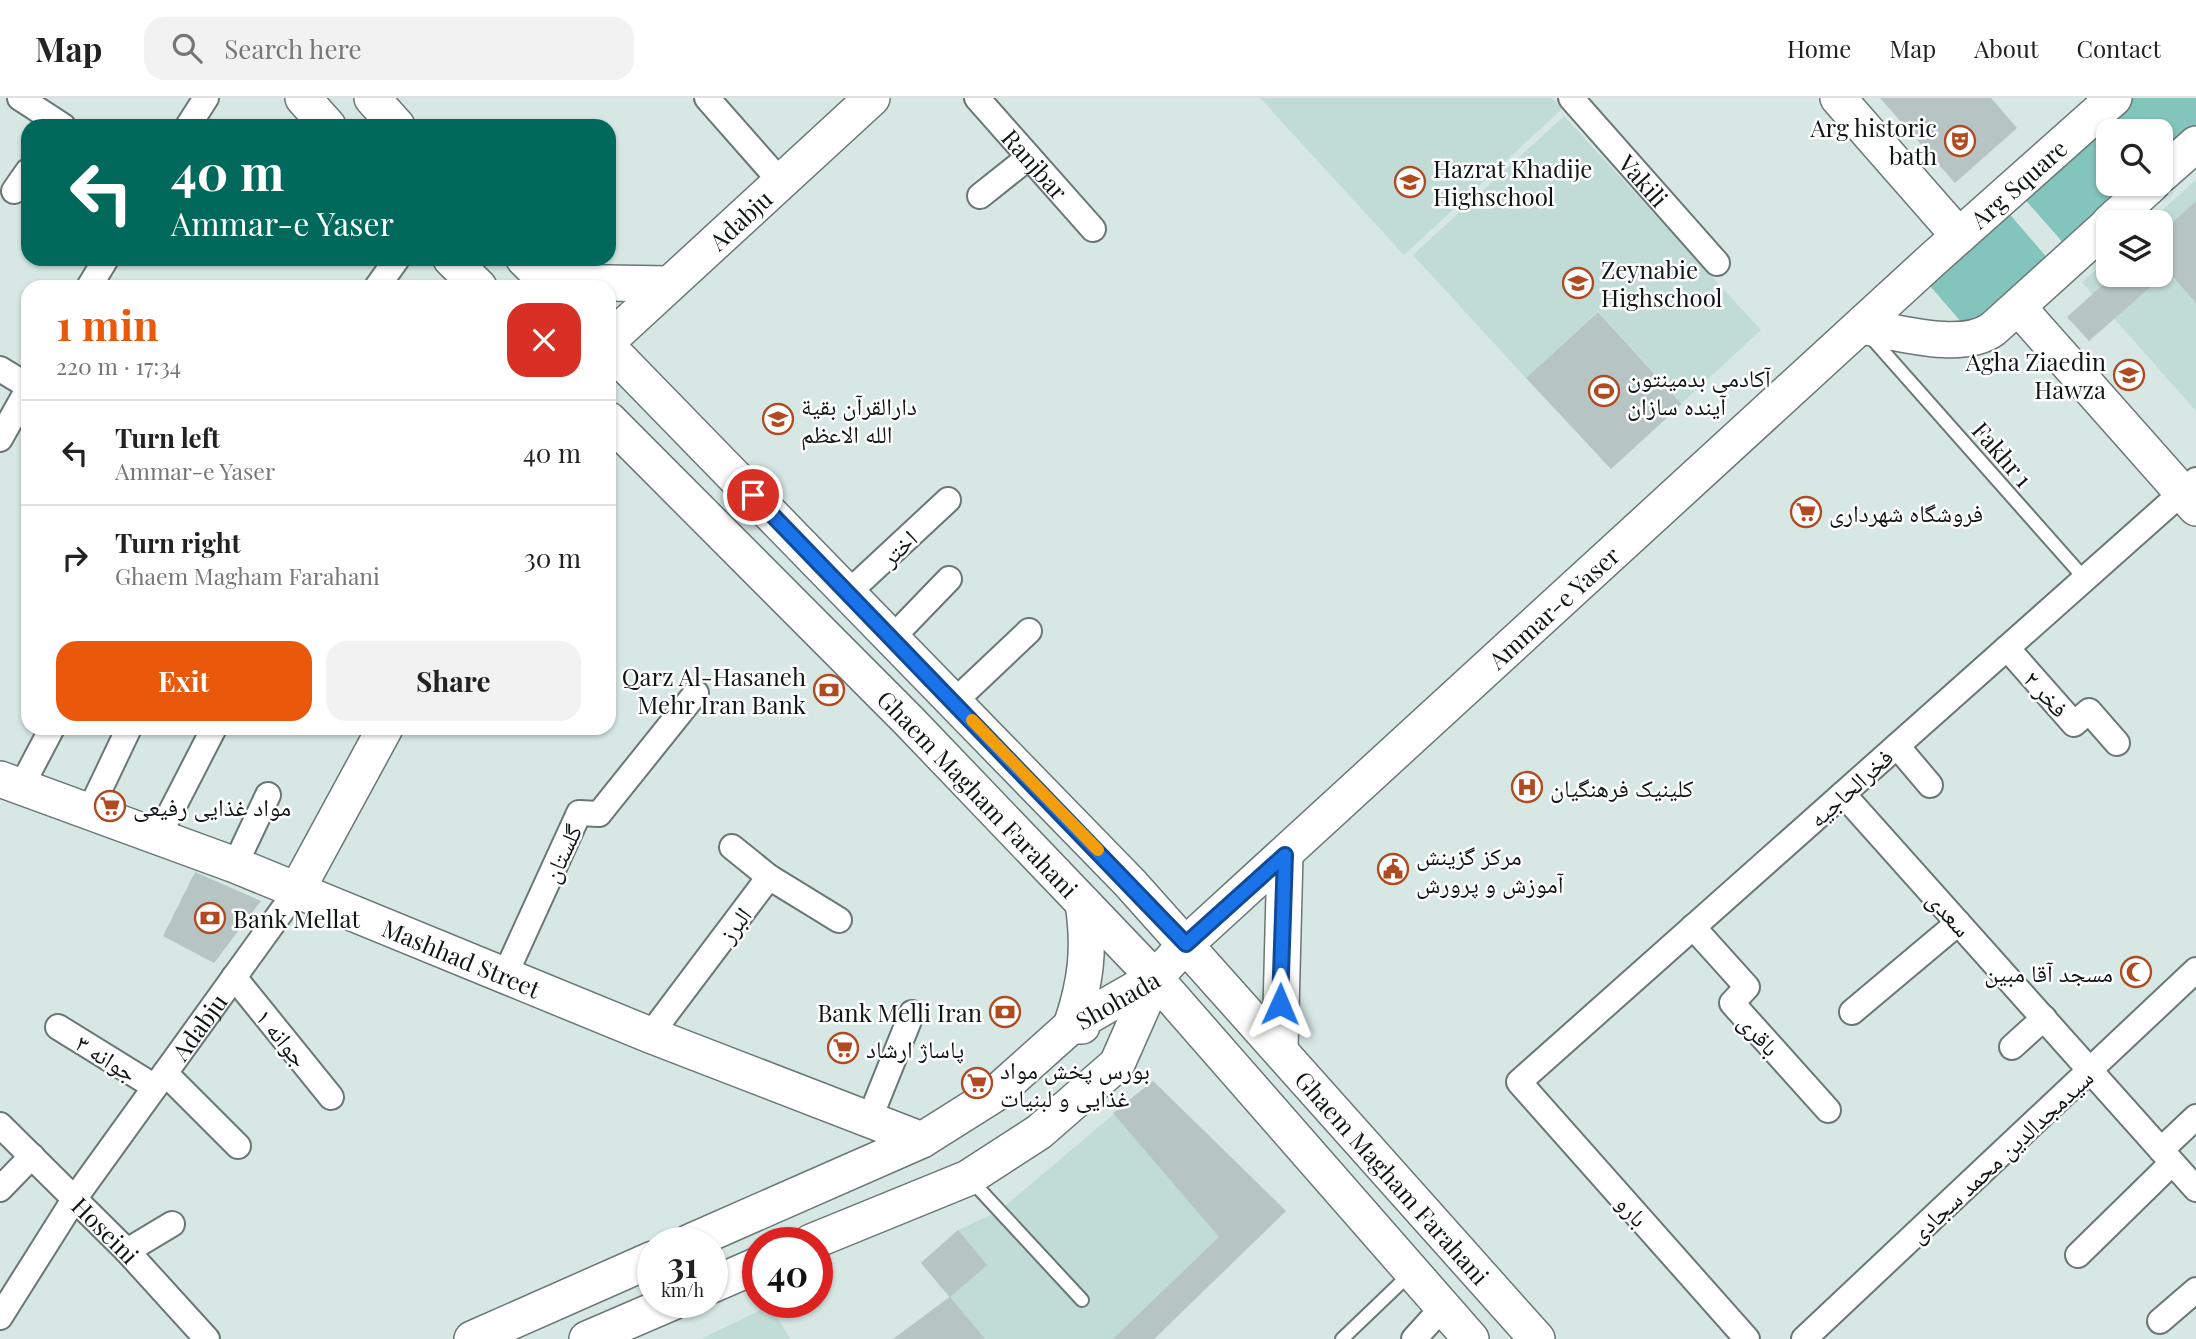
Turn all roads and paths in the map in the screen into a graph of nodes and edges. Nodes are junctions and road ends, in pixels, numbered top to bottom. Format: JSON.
{"nodes":[{"id":1,"x":20,"y":98,"type":"edge"},
{"id":2,"x":206,"y":98,"type":"edge"},
{"id":3,"x":303,"y":98,"type":"edge"},
{"id":4,"x":372,"y":98,"type":"edge"},
{"id":5,"x":707,"y":98,"type":"edge"},
{"id":6,"x":872,"y":98,"type":"edge"},
{"id":7,"x":977,"y":98,"type":"edge"},
{"id":8,"x":1571,"y":98,"type":"edge"},
{"id":9,"x":1838,"y":98,"type":"edge"},
{"id":10,"x":2114,"y":98,"type":"edge"},
{"id":11,"x":51,"y":119,"type":"edge"},
{"id":12,"x":192,"y":119,"type":"edge"},
{"id":13,"x":322,"y":119,"type":"edge"},
{"id":14,"x":391,"y":119,"type":"edge"},
{"id":15,"x":2196,"y":144,"type":"edge"},
{"id":16,"x":1029,"y":157,"type":"junction"},
{"id":17,"x":2173,"y":164,"type":"edge"},
{"id":18,"x":781,"y":182,"type":"junction"},
{"id":19,"x":980,"y":196,"type":"dead end"},
{"id":20,"x":2139,"y":196,"type":"edge"},
{"id":21,"x":2123,"y":210,"type":"edge"},
{"id":22,"x":1093,"y":229,"type":"dead end"},
{"id":23,"x":2096,"y":235,"type":"edge"},
{"id":24,"x":1959,"y":236,"type":"junction"},
{"id":25,"x":1717,"y":263,"type":"dead end"},
{"id":26,"x":458,"y":266,"type":"edge"},
{"id":27,"x":1922,"y":270,"type":"joint"},
{"id":28,"x":541,"y":276,"type":"edge"},
{"id":29,"x":472,"y":280,"type":"edge"},
{"id":30,"x":598,"y":280,"type":"edge"},
{"id":31,"x":616,"y":281,"type":"edge"},
{"id":32,"x":669,"y":285,"type":"junction"},
{"id":33,"x":2018,"y":307,"type":"junction"},
{"id":34,"x":1861,"y":326,"type":"junction"},
{"id":35,"x":616,"y":334,"type":"edge"},
{"id":36,"x":616,"y":355,"type":"edge"},
{"id":37,"x":0,"y":369,"type":"edge"},
{"id":38,"x":21,"y":383,"type":"edge"},
{"id":39,"x":21,"y":401,"type":"edge"},
{"id":40,"x":616,"y":426,"type":"edge"},
{"id":41,"x":0,"y":439,"type":"edge"},
{"id":42,"x":2191,"y":494,"type":"edge"},
{"id":43,"x":948,"y":500,"type":"dead end"},
{"id":44,"x":949,"y":579,"type":"dead end"},
{"id":45,"x":2085,"y":579,"type":"junction"},
{"id":46,"x":848,"y":593,"type":"junction"},
{"id":47,"x":1028,"y":631,"type":"dead end"},
{"id":48,"x":892,"y":638,"type":"junction"},
{"id":49,"x":2007,"y":648,"type":"junction"},
{"id":50,"x":696,"y":693,"type":"dead end"},
{"id":51,"x":954,"y":702,"type":"junction"},
{"id":52,"x":47,"y":735,"type":"edge"},
{"id":53,"x":126,"y":735,"type":"edge"},
{"id":54,"x":210,"y":735,"type":"edge"},
{"id":55,"x":381,"y":735,"type":"edge"},
{"id":56,"x":2117,"y":743,"type":"dead end"},
{"id":57,"x":1896,"y":746,"type":"junction"},
{"id":58,"x":10,"y":783,"type":"edge"},
{"id":59,"x":1930,"y":785,"type":"dead end"},
{"id":60,"x":1843,"y":794,"type":"junction"},
{"id":61,"x":268,"y":795,"type":"dead end"},
{"id":62,"x":89,"y":812,"type":"junction"},
{"id":63,"x":158,"y":837,"type":"junction"},
{"id":64,"x":732,"y":847,"type":"dead end"},
{"id":65,"x":1285,"y":855,"type":"junction"},
{"id":66,"x":235,"y":865,"type":"junction"},
{"id":67,"x":769,"y":877,"type":"junction"},
{"id":68,"x":297,"y":890,"type":"junction"},
{"id":69,"x":1083,"y":903,"type":"junction"},
{"id":70,"x":839,"y":920,"type":"dead end"},
{"id":71,"x":1958,"y":923,"type":"junction"},
{"id":72,"x":1693,"y":927,"type":"junction"},
{"id":73,"x":1186,"y":944,"type":"junction"},
{"id":74,"x":2196,"y":970,"type":"edge"},
{"id":75,"x":505,"y":975,"type":"junction"},
{"id":76,"x":234,"y":977,"type":"junction"},
{"id":77,"x":1154,"y":978,"type":"junction"},
{"id":78,"x":1853,"y":1012,"type":"dead end"},
{"id":79,"x":912,"y":1013,"type":"dead end"},
{"id":80,"x":2044,"y":1018,"type":"junction"},
{"id":81,"x":1071,"y":1026,"type":"junction"},
{"id":82,"x":58,"y":1027,"type":"dead end"},
{"id":83,"x":650,"y":1035,"type":"junction"},
{"id":84,"x":2012,"y":1047,"type":"dead end"},
{"id":85,"x":1280,"y":1049,"type":"junction"},
{"id":86,"x":1117,"y":1064,"type":"junction"},
{"id":87,"x":2090,"y":1070,"type":"junction"},
{"id":88,"x":160,"y":1080,"type":"junction"},
{"id":89,"x":1519,"y":1082,"type":"joint"},
{"id":90,"x":331,"y":1097,"type":"dead end"},
{"id":91,"x":1828,"y":1110,"type":"dead end"},
{"id":92,"x":2196,"y":1117,"type":"edge"},
{"id":93,"x":869,"y":1120,"type":"junction"},
{"id":94,"x":0,"y":1125,"type":"edge"},
{"id":95,"x":922,"y":1140,"type":"junction"},
{"id":96,"x":238,"y":1146,"type":"dead end"},
{"id":97,"x":32,"y":1156,"type":"junction"},
{"id":98,"x":2166,"y":1156,"type":"junction"},
{"id":99,"x":968,"y":1178,"type":"junction"},
{"id":100,"x":0,"y":1189,"type":"edge"},
{"id":101,"x":2196,"y":1189,"type":"edge"},
{"id":102,"x":75,"y":1198,"type":"junction"},
{"id":103,"x":172,"y":1224,"type":"dead end"},
{"id":104,"x":724,"y":1227,"type":"edge"},
{"id":105,"x":833,"y":1233,"type":"edge"},
{"id":106,"x":127,"y":1251,"type":"junction"},
{"id":107,"x":2078,"y":1255,"type":"dead end"},
{"id":108,"x":637,"y":1266,"type":"edge"},
{"id":109,"x":1412,"y":1272,"type":"junction"},
{"id":110,"x":2196,"y":1290,"type":"edge"},
{"id":111,"x":1082,"y":1300,"type":"dead end"},
{"id":112,"x":1443,"y":1307,"type":"junction"},
{"id":113,"x":0,"y":1317,"type":"edge"},
{"id":114,"x":637,"y":1317,"type":"edge"},
{"id":115,"x":2160,"y":1321,"type":"dead end"},
{"id":116,"x":206,"y":1339,"type":"edge"},
{"id":117,"x":472,"y":1339,"type":"edge"},
{"id":118,"x":587,"y":1339,"type":"edge"},
{"id":119,"x":1342,"y":1339,"type":"edge"},
{"id":120,"x":1414,"y":1339,"type":"edge"},
{"id":121,"x":1471,"y":1339,"type":"edge"},
{"id":122,"x":1537,"y":1339,"type":"edge"},
{"id":123,"x":1747,"y":1339,"type":"edge"},
{"id":124,"x":1804,"y":1339,"type":"edge"}],
"edges":[{"from":1,"to":11,"type":"street"},
{"from":2,"to":12,"type":"street"},
{"from":3,"to":13,"type":"main road"},
{"from":4,"to":14,"type":"main road"},
{"from":5,"to":18,"type":"street"},
{"from":6,"to":18,"type":"main road","name":"Adabju"},
{"from":7,"to":16,"type":"street","name":"Ranjbar"},
{"from":8,"to":25,"type":"street","name":"Vakili"},
{"from":9,"to":24,"type":"main road"},
{"from":10,"to":24,"type":"main road","name":"Arg Square"},
{"from":15,"to":17,"type":"main road"},
{"from":16,"to":19,"type":"street"},
{"from":16,"to":22,"type":"street","name":"Ranjbar"},
{"from":18,"to":32,"type":"main road","name":"Adabju"},
{"from":20,"to":21,"type":"main road"},
{"from":23,"to":33,"type":"main road"},
{"from":24,"to":27,"type":"main road","name":"Arg Square"},
{"from":26,"to":29,"type":"main road"},
{"from":27,"to":34,"type":"main road","name":"Ammar-e Yaser"},
{"from":28,"to":30,"type":"main road"},
{"from":31,"to":32,"type":"main road"},
{"from":32,"to":35,"type":"main road","name":"Adabju"},
{"from":33,"to":34,"type":"main road"},
{"from":33,"to":42,"type":"main road"},
{"from":34,"to":45,"type":"lane","name":"Fakhr 1"},
{"from":34,"to":65,"type":"main road","name":"Ammar-e Yaser"},
{"from":36,"to":46,"type":"main road","name":"Ghaem Magham Farahani"},
{"from":37,"to":38,"type":"street"},
{"from":39,"to":41,"type":"street"},
{"from":40,"to":69,"type":"main road","name":"Ghaem Magham Farahani"},
{"from":42,"to":45,"type":"street","name":"فخرالحاجیه"},
{"from":43,"to":46,"type":"street","name":"اختر"},
{"from":44,"to":48,"type":"street"},
{"from":45,"to":49,"type":"street","name":"فخرالحاجیه"},
{"from":46,"to":48,"type":"main road","name":"Ghaem Magham Farahani"},
{"from":47,"to":51,"type":"street"},
{"from":48,"to":51,"type":"main road","name":"Ghaem Magham Farahani"},
{"from":49,"to":56,"type":"street","name":"فخر ۲"},
{"from":49,"to":57,"type":"street","name":"فخرالحاجیه"},
{"from":50,"to":75,"type":"street","name":"گلستان"},
{"from":51,"to":73,"type":"main road","name":"Ghaem Magham Farahani"},
{"from":52,"to":58,"type":"street"},
{"from":53,"to":62,"type":"street"},
{"from":54,"to":63,"type":"street"},
{"from":55,"to":68,"type":"main road","name":"Adabju"},
{"from":57,"to":59,"type":"street"},
{"from":57,"to":60,"type":"street","name":"فخرالحاجیه"},
{"from":58,"to":62,"type":"main road","name":"Mashhad Street"},
{"from":60,"to":71,"type":"street","name":"سعدی"},
{"from":60,"to":72,"type":"street","name":"فخرالحاجیه"},
{"from":61,"to":66,"type":"street"},
{"from":62,"to":63,"type":"main road","name":"Mashhad Street"},
{"from":63,"to":66,"type":"main road","name":"Mashhad Street"},
{"from":64,"to":67,"type":"street"},
{"from":65,"to":73,"type":"main road","name":"Ammar-e Yaser"},
{"from":65,"to":85,"type":"main road"},
{"from":66,"to":68,"type":"main road","name":"Mashhad Street"},
{"from":67,"to":70,"type":"street"},
{"from":67,"to":83,"type":"street","name":"البرز"},
{"from":68,"to":75,"type":"main road","name":"Mashhad Street"},
{"from":68,"to":76,"type":"street","name":"Adabju"},
{"from":69,"to":77,"type":"main road","name":"Ghaem Magham Farahani"},
{"from":69,"to":81,"type":"main road"},
{"from":71,"to":78,"type":"street"},
{"from":71,"to":80,"type":"street","name":"سعدی"},
{"from":72,"to":89,"type":"street","name":"فخرالحاجیه"},
{"from":72,"to":91,"type":"street","name":"باقری"},
{"from":73,"to":77,"type":"main road","name":"Ammar-e Yaser"},
{"from":73,"to":85,"type":"main road","name":"Ghaem Magham Farahani"},
{"from":74,"to":87,"type":"street","name":"سیدمجدالدین محمد سجادی"},
{"from":75,"to":83,"type":"main road","name":"Mashhad Street"},
{"from":76,"to":88,"type":"street","name":"Adabju"},
{"from":76,"to":90,"type":"street","name":"جوانه ۱"},
{"from":77,"to":81,"type":"main road","name":"Shohada"},
{"from":77,"to":86,"type":"main road","name":"Shohada"},
{"from":77,"to":109,"type":"main road","name":"Ghaem Magham Farahani"},
{"from":79,"to":93,"type":"street"},
{"from":80,"to":84,"type":"street"},
{"from":80,"to":87,"type":"street","name":"سعدی"},
{"from":81,"to":86,"type":"main road"},
{"from":81,"to":95,"type":"main road","name":"Shohada"},
{"from":82,"to":88,"type":"street","name":"جوانه ۳"},
{"from":83,"to":93,"type":"main road","name":"Mashhad Street"},
{"from":85,"to":122,"type":"main road","name":"Ghaem Magham Farahani"},
{"from":86,"to":99,"type":"main road","name":"Shohada"},
{"from":87,"to":98,"type":"street","name":"سعدی"},
{"from":87,"to":124,"type":"street","name":"سیدمجدالدین محمد سجادی"},
{"from":88,"to":96,"type":"street","name":"جوانه ۳"},
{"from":88,"to":102,"type":"street","name":"Adabju"},
{"from":89,"to":123,"type":"street","name":"بارو"},
{"from":92,"to":98,"type":"street"},
{"from":93,"to":95,"type":"main road","name":"Mashhad Street"},
{"from":94,"to":97,"type":"street","name":"Hoseini"},
{"from":95,"to":104,"type":"main road","name":"Shohada"},
{"from":97,"to":100,"type":"street"},
{"from":97,"to":102,"type":"street","name":"Hoseini"},
{"from":98,"to":101,"type":"street","name":"سعدی"},
{"from":98,"to":107,"type":"street"},
{"from":99,"to":105,"type":"main road","name":"Shohada"},
{"from":99,"to":111,"type":"lane"},
{"from":102,"to":106,"type":"street","name":"Hoseini"},
{"from":102,"to":113,"type":"street","name":"Adabju"},
{"from":103,"to":106,"type":"street"},
{"from":106,"to":116,"type":"street","name":"Hoseini"},
{"from":108,"to":117,"type":"main road"},
{"from":109,"to":112,"type":"main road","name":"Ghaem Magham Farahani"},
{"from":109,"to":119,"type":"lane"},
{"from":110,"to":115,"type":"street"},
{"from":112,"to":120,"type":"street"},
{"from":112,"to":121,"type":"main road","name":"Ghaem Magham Farahani"},
{"from":114,"to":118,"type":"main road"}]}
